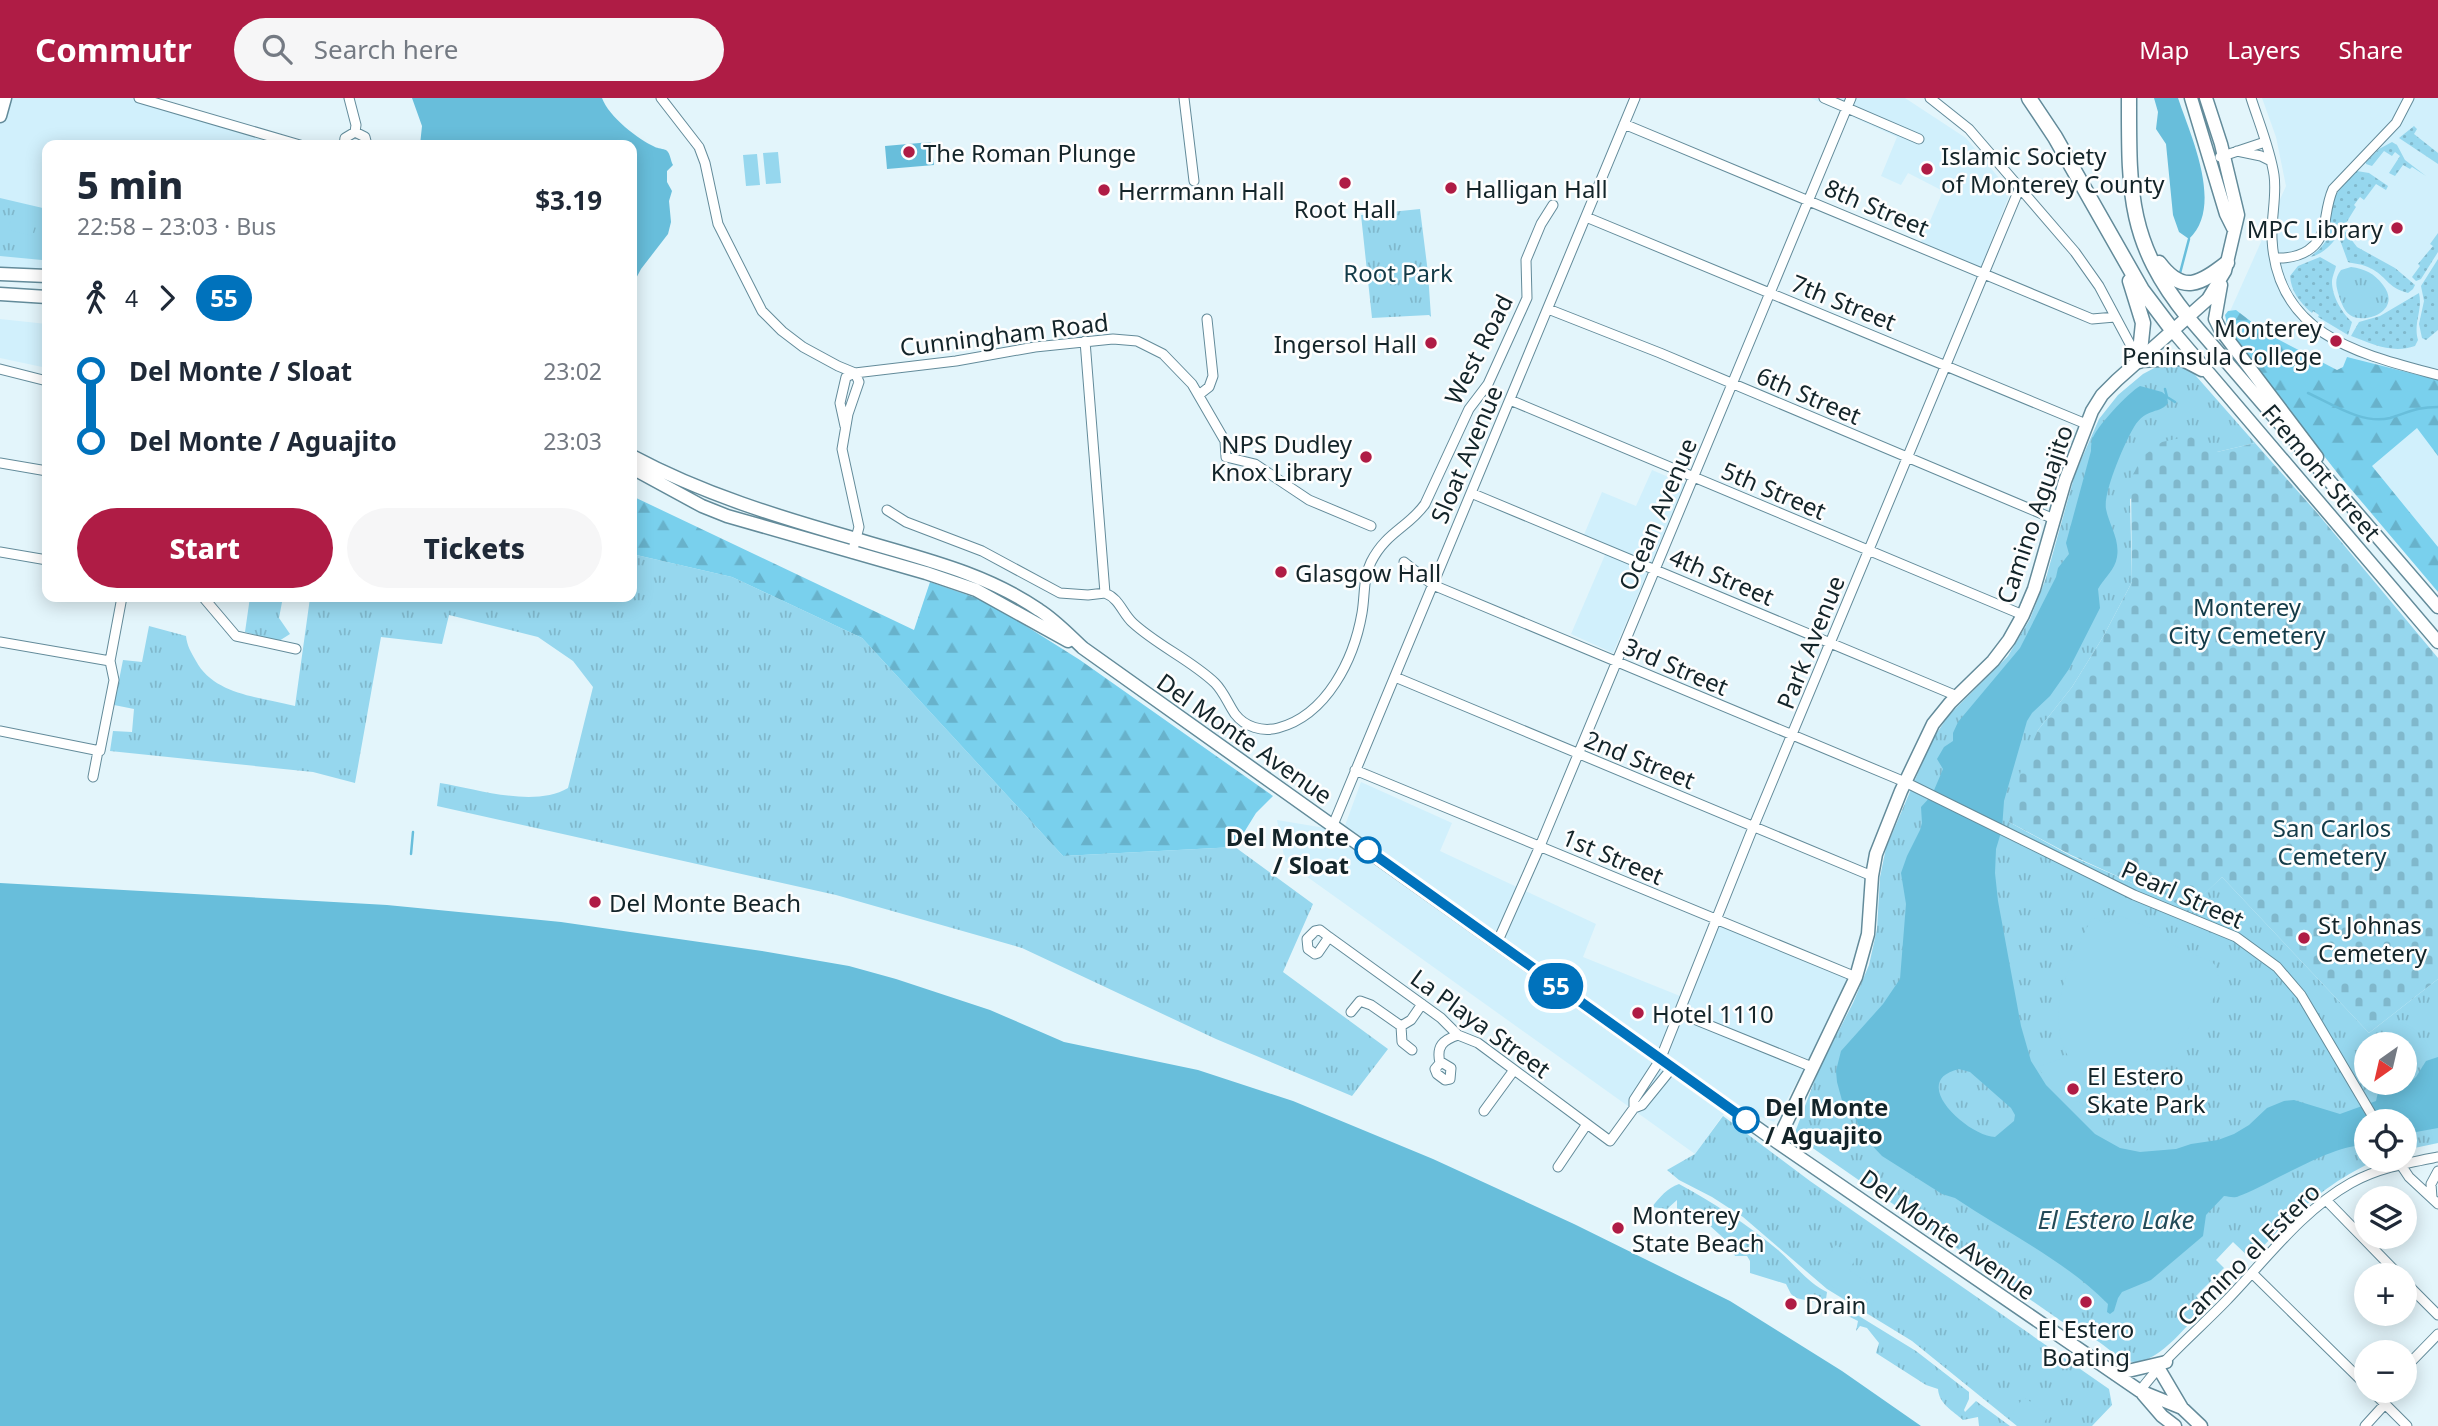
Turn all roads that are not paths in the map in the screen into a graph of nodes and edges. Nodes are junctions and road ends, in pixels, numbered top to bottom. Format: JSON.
{"nodes":[{"id":1,"x":5,"y":98,"type":"edge"},
{"id":2,"x":139,"y":98,"type":"edge"},
{"id":3,"x":349,"y":98,"type":"edge"},
{"id":4,"x":661,"y":98,"type":"edge"},
{"id":5,"x":1184,"y":98,"type":"edge"},
{"id":6,"x":1635,"y":98,"type":"edge"},
{"id":7,"x":1824,"y":98,"type":"edge"},
{"id":8,"x":1930,"y":98,"type":"edge"},
{"id":9,"x":2029,"y":98,"type":"edge"},
{"id":10,"x":2129,"y":98,"type":"edge"},
{"id":11,"x":2191,"y":98,"type":"edge"},
{"id":12,"x":2206,"y":98,"type":"edge"},
{"id":13,"x":2251,"y":98,"type":"edge"},
{"id":14,"x":2409,"y":98,"type":"edge"},
{"id":15,"x":1849,"y":103,"type":"edge"},
{"id":16,"x":0,"y":116,"type":"edge"},
{"id":17,"x":1624,"y":124,"type":"junction"},
{"id":18,"x":355,"y":132,"type":"junction"},
{"id":19,"x":1919,"y":139,"type":"dead end"},
{"id":20,"x":283,"y":140,"type":"edge"},
{"id":21,"x":345,"y":140,"type":"edge"},
{"id":22,"x":366,"y":140,"type":"edge"},
{"id":23,"x":2265,"y":142,"type":"junction"},
{"id":24,"x":2237,"y":151,"type":"junction"},
{"id":25,"x":2224,"y":156,"type":"junction"},
{"id":26,"x":2210,"y":160,"type":"junction"},
{"id":27,"x":2271,"y":162,"type":"junction"},
{"id":28,"x":1194,"y":181,"type":"dead end"},
{"id":29,"x":2020,"y":187,"type":"junction"},
{"id":30,"x":1809,"y":199,"type":"junction"},
{"id":31,"x":1553,"y":205,"type":"dead end"},
{"id":32,"x":1587,"y":217,"type":"junction"},
{"id":33,"x":2233,"y":228,"type":"junction"},
{"id":34,"x":2142,"y":239,"type":"junction"},
{"id":35,"x":2122,"y":256,"type":"junction"},
{"id":36,"x":2275,"y":258,"type":"junction"},
{"id":37,"x":2227,"y":263,"type":"junction"},
{"id":38,"x":0,"y":274,"type":"edge"},
{"id":39,"x":1985,"y":274,"type":"junction"},
{"id":40,"x":42,"y":276,"type":"edge"},
{"id":41,"x":1770,"y":292,"type":"junction"},
{"id":42,"x":0,"y":294,"type":"edge"},
{"id":43,"x":42,"y":297,"type":"edge"},
{"id":44,"x":1548,"y":309,"type":"junction"},
{"id":45,"x":2115,"y":317,"type":"junction"},
{"id":46,"x":2188,"y":317,"type":"junction"},
{"id":47,"x":1207,"y":319,"type":"dead end"},
{"id":48,"x":2173,"y":331,"type":"junction"},
{"id":49,"x":1085,"y":341,"type":"junction"},
{"id":50,"x":2139,"y":361,"type":"junction"},
{"id":51,"x":1948,"y":365,"type":"junction"},
{"id":52,"x":0,"y":369,"type":"edge"},
{"id":53,"x":855,"y":373,"type":"junction"},
{"id":54,"x":2438,"y":375,"type":"edge"},
{"id":55,"x":2212,"y":376,"type":"junction"},
{"id":56,"x":42,"y":380,"type":"edge"},
{"id":57,"x":1732,"y":384,"type":"junction"},
{"id":58,"x":1200,"y":394,"type":"junction"},
{"id":59,"x":1510,"y":400,"type":"junction"},
{"id":60,"x":2086,"y":424,"type":"junction"},
{"id":61,"x":1909,"y":457,"type":"junction"},
{"id":62,"x":637,"y":459,"type":"edge"},
{"id":63,"x":0,"y":463,"type":"edge"},
{"id":64,"x":42,"y":470,"type":"edge"},
{"id":65,"x":637,"y":471,"type":"edge"},
{"id":66,"x":1694,"y":477,"type":"junction"},
{"id":67,"x":1471,"y":493,"type":"junction"},
{"id":68,"x":2347,"y":500,"type":"junction"},
{"id":69,"x":887,"y":510,"type":"dead end"},
{"id":70,"x":2054,"y":519,"type":"junction"},
{"id":71,"x":1371,"y":526,"type":"dead end"},
{"id":72,"x":856,"y":539,"type":"junction"},
{"id":73,"x":1868,"y":550,"type":"junction"},
{"id":74,"x":0,"y":552,"type":"edge"},
{"id":75,"x":852,"y":553,"type":"junction"},
{"id":76,"x":42,"y":559,"type":"edge"},
{"id":77,"x":1404,"y":562,"type":"dead end"},
{"id":78,"x":1656,"y":569,"type":"junction"},
{"id":79,"x":1433,"y":585,"type":"junction"},
{"id":80,"x":1105,"y":593,"type":"junction"},
{"id":81,"x":121,"y":602,"type":"edge"},
{"id":82,"x":207,"y":602,"type":"edge"},
{"id":83,"x":2438,"y":607,"type":"edge"},
{"id":84,"x":2023,"y":615,"type":"junction"},
{"id":85,"x":0,"y":642,"type":"edge"},
{"id":86,"x":1830,"y":642,"type":"junction"},
{"id":87,"x":2438,"y":642,"type":"edge"},
{"id":88,"x":1083,"y":648,"type":"junction"},
{"id":89,"x":296,"y":649,"type":"dead end"},
{"id":90,"x":110,"y":661,"type":"junction"},
{"id":91,"x":1615,"y":662,"type":"junction"},
{"id":92,"x":1395,"y":677,"type":"junction"},
{"id":93,"x":1957,"y":696,"type":"junction"},
{"id":94,"x":0,"y":731,"type":"edge"},
{"id":95,"x":1793,"y":735,"type":"junction"},
{"id":96,"x":99,"y":751,"type":"junction"},
{"id":97,"x":1578,"y":755,"type":"junction"},
{"id":98,"x":1355,"y":770,"type":"junction"},
{"id":99,"x":93,"y":777,"type":"dead end"},
{"id":100,"x":1905,"y":782,"type":"junction"},
{"id":101,"x":1333,"y":825,"type":"junction"},
{"id":102,"x":1754,"y":827,"type":"junction"},
{"id":103,"x":1541,"y":846,"type":"junction"},
{"id":104,"x":1872,"y":876,"type":"junction"},
{"id":105,"x":1716,"y":919,"type":"junction"},
{"id":106,"x":1329,"y":937,"type":"dead end"},
{"id":107,"x":1497,"y":943,"type":"junction"},
{"id":108,"x":1856,"y":977,"type":"junction"},
{"id":109,"x":1422,"y":1004,"type":"junction"},
{"id":110,"x":1351,"y":1012,"type":"dead end"},
{"id":111,"x":1679,"y":1013,"type":"junction"},
{"id":112,"x":1401,"y":1026,"type":"junction"},
{"id":113,"x":1458,"y":1035,"type":"junction"},
{"id":114,"x":1412,"y":1050,"type":"dead end"},
{"id":115,"x":1660,"y":1060,"type":"junction"},
{"id":116,"x":1440,"y":1063,"type":"dead end"},
{"id":117,"x":1812,"y":1067,"type":"junction"},
{"id":118,"x":1672,"y":1068,"type":"junction"},
{"id":119,"x":1514,"y":1070,"type":"junction"},
{"id":120,"x":1634,"y":1108,"type":"junction"},
{"id":121,"x":2368,"y":1109,"type":"edge"},
{"id":122,"x":1484,"y":1111,"type":"dead end"},
{"id":123,"x":1587,"y":1124,"type":"junction"},
{"id":124,"x":1610,"y":1140,"type":"joint"},
{"id":125,"x":1777,"y":1142,"type":"junction"},
{"id":126,"x":2438,"y":1157,"type":"edge"},
{"id":127,"x":2417,"y":1160,"type":"edge"},
{"id":128,"x":1558,"y":1167,"type":"dead end"},
{"id":129,"x":2438,"y":1171,"type":"edge"},
{"id":130,"x":2376,"y":1172,"type":"edge"},
{"id":131,"x":2406,"y":1172,"type":"edge"},
{"id":132,"x":2326,"y":1200,"type":"junction"},
{"id":133,"x":2436,"y":1202,"type":"edge"},
{"id":134,"x":2387,"y":1263,"type":"edge"},
{"id":135,"x":2253,"y":1274,"type":"junction"},
{"id":136,"x":2417,"y":1293,"type":"edge"},
{"id":137,"x":2438,"y":1315,"type":"edge"},
{"id":138,"x":2438,"y":1334,"type":"edge"},
{"id":139,"x":2417,"y":1356,"type":"edge"},
{"id":140,"x":2162,"y":1366,"type":"junction"},
{"id":141,"x":2354,"y":1373,"type":"edge"},
{"id":142,"x":2115,"y":1374,"type":"junction"},
{"id":143,"x":2140,"y":1391,"type":"junction"},
{"id":144,"x":2376,"y":1403,"type":"edge"},
{"id":145,"x":2386,"y":1403,"type":"edge"},
{"id":146,"x":2182,"y":1408,"type":"junction"},
{"id":147,"x":2175,"y":1426,"type":"edge"},
{"id":148,"x":2201,"y":1426,"type":"edge"},
{"id":149,"x":2365,"y":1426,"type":"edge"},
{"id":150,"x":2407,"y":1426,"type":"edge"}],
"edges":[{"from":1,"to":16,"type":"main road"},
{"from":2,"to":20,"type":"street"},
{"from":3,"to":18,"type":"street"},
{"from":4,"to":53,"type":"street"},
{"from":5,"to":28,"type":"street"},
{"from":6,"to":17,"type":"street","name":"Sloat Avenue"},
{"from":7,"to":15,"type":"street"},
{"from":8,"to":29,"type":"street"},
{"from":9,"to":35,"type":"highway"},
{"from":10,"to":34,"type":"highway"},
{"from":11,"to":26,"type":"main road"},
{"from":12,"to":25,"type":"main road","name":"Camino Aguajito"},
{"from":13,"to":23,"type":"street"},
{"from":14,"to":36,"type":"street"},
{"from":15,"to":19,"type":"street"},
{"from":15,"to":30,"type":"street","name":"Ocean Avenue"},
{"from":17,"to":30,"type":"street","name":"8th Street"},
{"from":17,"to":32,"type":"street","name":"Sloat Avenue"},
{"from":18,"to":21,"type":"street"},
{"from":18,"to":22,"type":"street"},
{"from":23,"to":24,"type":"street"},
{"from":23,"to":27,"type":"street"},
{"from":24,"to":25,"type":"street"},
{"from":24,"to":27,"type":"street"},
{"from":25,"to":26,"type":"street"},
{"from":25,"to":33,"type":"main road","name":"Camino Aguajito"},
{"from":26,"to":33,"type":"main road"},
{"from":27,"to":36,"type":"street"},
{"from":29,"to":39,"type":"street","name":"Park Avenue"},
{"from":29,"to":45,"type":"street"},
{"from":30,"to":39,"type":"street","name":"8th Street"},
{"from":30,"to":41,"type":"street","name":"Ocean Avenue"},
{"from":31,"to":80,"type":"street","name":"West Road"},
{"from":32,"to":41,"type":"street","name":"7th Street"},
{"from":32,"to":44,"type":"street","name":"Sloat Avenue"},
{"from":33,"to":37,"type":"main road","name":"Camino Aguajito"},
{"from":34,"to":37,"type":"highway"},
{"from":34,"to":46,"type":"highway"},
{"from":35,"to":48,"type":"highway"},
{"from":35,"to":50,"type":"highway"},
{"from":36,"to":54,"type":"street"},
{"from":37,"to":46,"type":"main road","name":"Camino Aguajito"},
{"from":37,"to":68,"type":"main road"},
{"from":38,"to":40,"type":"main road"},
{"from":39,"to":45,"type":"street","name":"8th Street"},
{"from":39,"to":51,"type":"street","name":"Park Avenue"},
{"from":41,"to":51,"type":"street","name":"7th Street"},
{"from":41,"to":57,"type":"street","name":"Ocean Avenue"},
{"from":42,"to":43,"type":"main road"},
{"from":44,"to":57,"type":"street","name":"6th Street"},
{"from":44,"to":59,"type":"street","name":"Sloat Avenue"},
{"from":45,"to":50,"type":"street"},
{"from":46,"to":48,"type":"main road","name":"Camino Aguajito"},
{"from":46,"to":68,"type":"main road","name":"Fremont Street"},
{"from":47,"to":58,"type":"street"},
{"from":48,"to":50,"type":"main road","name":"Camino Aguajito"},
{"from":48,"to":55,"type":"main road","name":"Fremont Street"},
{"from":49,"to":53,"type":"street","name":"Cunningham Road"},
{"from":49,"to":58,"type":"street","name":"Cunningham Road"},
{"from":49,"to":80,"type":"street"},
{"from":50,"to":55,"type":"main road"},
{"from":50,"to":60,"type":"main road","name":"Camino Aguajito"},
{"from":51,"to":60,"type":"street","name":"7th Street"},
{"from":51,"to":61,"type":"street","name":"Park Avenue"},
{"from":52,"to":56,"type":"street"},
{"from":53,"to":72,"type":"street"},
{"from":55,"to":87,"type":"main road","name":"Fremont Street"},
{"from":57,"to":61,"type":"street","name":"6th Street"},
{"from":57,"to":66,"type":"street","name":"Ocean Avenue"},
{"from":58,"to":71,"type":"street","name":"Cunningham Road"},
{"from":59,"to":66,"type":"street","name":"5th Street"},
{"from":59,"to":67,"type":"street","name":"Sloat Avenue"},
{"from":60,"to":70,"type":"main road","name":"Camino Aguajito"},
{"from":61,"to":70,"type":"street","name":"6th Street"},
{"from":61,"to":73,"type":"street","name":"Park Avenue"},
{"from":62,"to":72,"type":"main road","name":"Del Monte Avenue"},
{"from":63,"to":64,"type":"street"},
{"from":65,"to":75,"type":"main road","name":"Del Monte Avenue"},
{"from":66,"to":73,"type":"street","name":"5th Street"},
{"from":66,"to":78,"type":"street","name":"Ocean Avenue"},
{"from":67,"to":78,"type":"street","name":"4th Street"},
{"from":67,"to":79,"type":"street","name":"Sloat Avenue"},
{"from":68,"to":83,"type":"main road","name":"Fremont Street"},
{"from":69,"to":80,"type":"street"},
{"from":70,"to":84,"type":"main road","name":"Camino Aguajito"},
{"from":72,"to":75,"type":"street"},
{"from":72,"to":88,"type":"main road","name":"Del Monte Avenue"},
{"from":73,"to":84,"type":"street","name":"5th Street"},
{"from":73,"to":86,"type":"street","name":"Park Avenue"},
{"from":74,"to":76,"type":"street"},
{"from":75,"to":88,"type":"main road","name":"Del Monte Avenue"},
{"from":77,"to":79,"type":"street"},
{"from":78,"to":86,"type":"street","name":"4th Street"},
{"from":78,"to":91,"type":"street","name":"Ocean Avenue"},
{"from":79,"to":91,"type":"street","name":"3rd Street"},
{"from":79,"to":92,"type":"street","name":"Sloat Avenue"},
{"from":81,"to":90,"type":"street"},
{"from":82,"to":89,"type":"street"},
{"from":84,"to":93,"type":"main road","name":"Camino Aguajito"},
{"from":85,"to":90,"type":"street"},
{"from":86,"to":93,"type":"street","name":"4th Street"},
{"from":86,"to":95,"type":"street","name":"Park Avenue"},
{"from":88,"to":101,"type":"main road","name":"Del Monte Avenue"},
{"from":90,"to":96,"type":"street"},
{"from":91,"to":95,"type":"street","name":"3rd Street"},
{"from":91,"to":97,"type":"street","name":"Ocean Avenue"},
{"from":92,"to":97,"type":"street","name":"2nd Street"},
{"from":92,"to":98,"type":"street","name":"Sloat Avenue"},
{"from":93,"to":100,"type":"main road","name":"Camino Aguajito"},
{"from":94,"to":96,"type":"street"},
{"from":95,"to":100,"type":"street","name":"3rd Street"},
{"from":95,"to":102,"type":"street","name":"Park Avenue"},
{"from":96,"to":99,"type":"street"},
{"from":97,"to":102,"type":"street","name":"2nd Street"},
{"from":97,"to":103,"type":"street","name":"Ocean Avenue"},
{"from":98,"to":101,"type":"street","name":"Sloat Avenue"},
{"from":98,"to":103,"type":"street","name":"1st Street"},
{"from":100,"to":104,"type":"main road","name":"Camino Aguajito"},
{"from":100,"to":121,"type":"street","name":"Pearl Street"},
{"from":101,"to":107,"type":"main road","name":"Del Monte Avenue"},
{"from":102,"to":104,"type":"street","name":"2nd Street"},
{"from":102,"to":105,"type":"street","name":"Park Avenue"},
{"from":103,"to":105,"type":"street","name":"1st Street"},
{"from":103,"to":107,"type":"street","name":"Ocean Avenue"},
{"from":104,"to":108,"type":"main road","name":"Camino Aguajito"},
{"from":105,"to":108,"type":"street","name":"1st Street"},
{"from":105,"to":111,"type":"street","name":"Park Avenue"},
{"from":106,"to":109,"type":"street","name":"La Playa Street"},
{"from":107,"to":115,"type":"main road","name":"Del Monte Avenue"},
{"from":108,"to":117,"type":"main road","name":"Camino Aguajito"},
{"from":109,"to":112,"type":"street"},
{"from":109,"to":113,"type":"street","name":"La Playa Street"},
{"from":110,"to":112,"type":"street"},
{"from":111,"to":115,"type":"street","name":"Park Avenue"},
{"from":111,"to":117,"type":"street"},
{"from":112,"to":114,"type":"street"},
{"from":113,"to":116,"type":"street"},
{"from":113,"to":119,"type":"street","name":"La Playa Street"},
{"from":115,"to":118,"type":"main road","name":"Del Monte Avenue"},
{"from":115,"to":120,"type":"street","name":"Park Avenue"},
{"from":117,"to":125,"type":"main road","name":"Camino Aguajito"},
{"from":118,"to":120,"type":"street","name":"Park Avenue"},
{"from":118,"to":125,"type":"main road","name":"Del Monte Avenue"},
{"from":119,"to":122,"type":"street"},
{"from":119,"to":123,"type":"street","name":"La Playa Street"},
{"from":120,"to":124,"type":"street","name":"Park Avenue"},
{"from":123,"to":124,"type":"street","name":"La Playa Street"},
{"from":123,"to":128,"type":"street"},
{"from":125,"to":142,"type":"main road","name":"Del Monte Avenue"},
{"from":126,"to":127,"type":"street","name":"Camino el Estero"},
{"from":129,"to":133,"type":"street"},
{"from":130,"to":132,"type":"street","name":"Camino el Estero"},
{"from":131,"to":133,"type":"street"},
{"from":132,"to":134,"type":"street"},
{"from":132,"to":135,"type":"street","name":"Camino el Estero"},
{"from":135,"to":140,"type":"street","name":"Camino el Estero"},
{"from":135,"to":141,"type":"street"},
{"from":136,"to":137,"type":"street"},
{"from":138,"to":139,"type":"street"},
{"from":140,"to":142,"type":"main road"},
{"from":140,"to":143,"type":"street","name":"Camino el Estero"},
{"from":140,"to":146,"type":"main road"},
{"from":142,"to":143,"type":"main road","name":"Del Monte Avenue"},
{"from":143,"to":146,"type":"main road","name":"Del Monte Avenue"},
{"from":143,"to":147,"type":"main road","name":"Del Monte Avenue"},
{"from":144,"to":149,"type":"street"},
{"from":145,"to":150,"type":"street"},
{"from":146,"to":148,"type":"main road","name":"Del Monte Avenue"}]}
